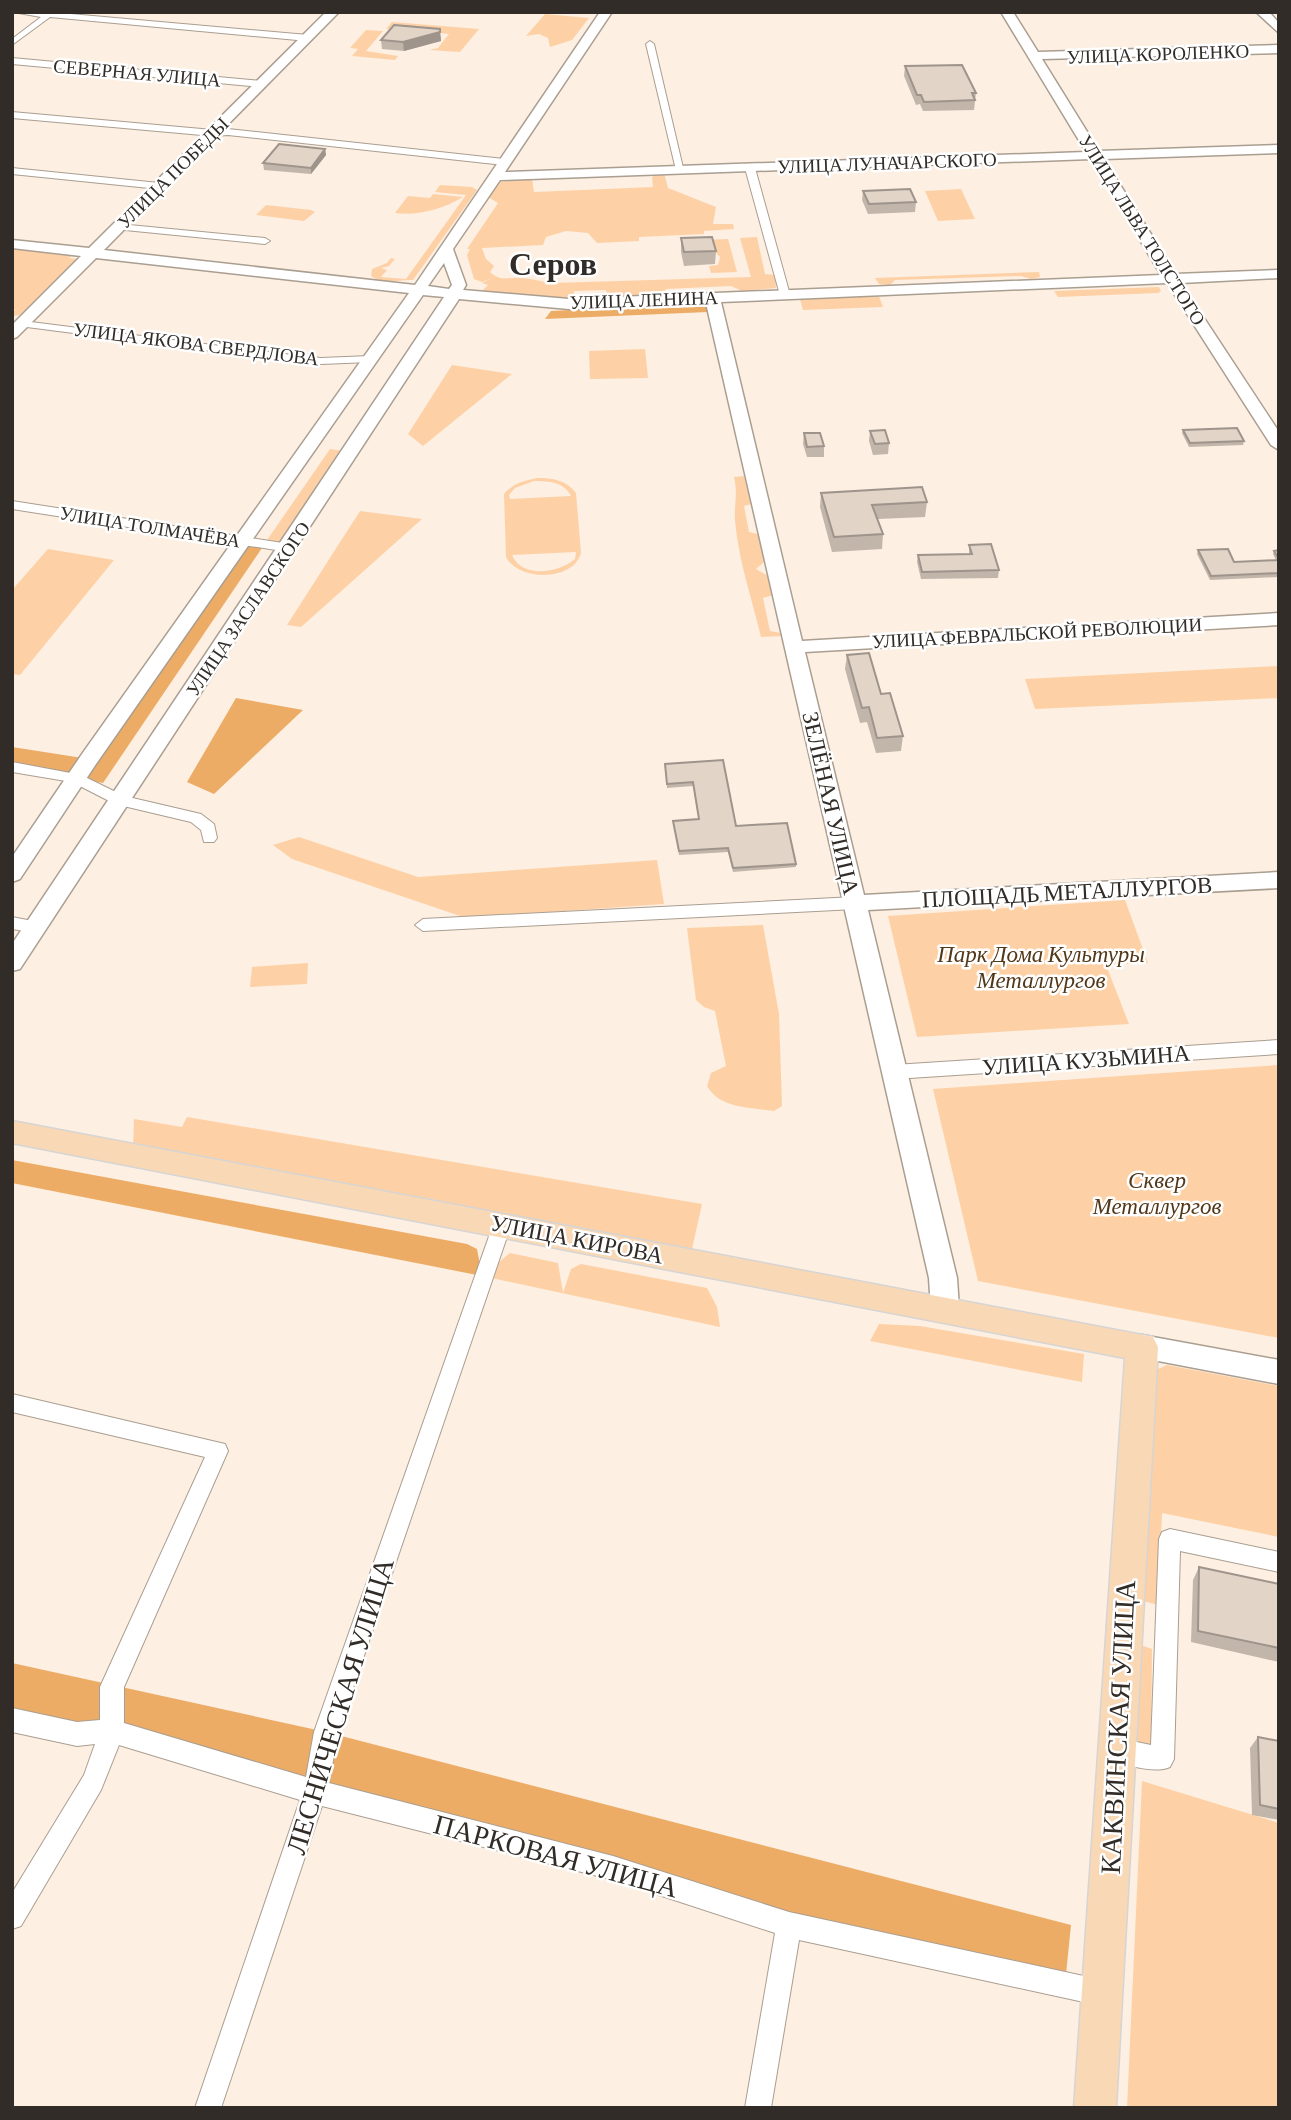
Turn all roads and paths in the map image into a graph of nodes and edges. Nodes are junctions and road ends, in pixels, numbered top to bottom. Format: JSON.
{"nodes":[{"id":1,"x":17,"y":12,"type":"edge"},
{"id":2,"x":333,"y":12,"type":"edge"},
{"id":3,"x":606,"y":12,"type":"edge"},
{"id":4,"x":1007,"y":12,"type":"edge"},
{"id":5,"x":1262,"y":12,"type":"edge"},
{"id":6,"x":48,"y":15,"type":"junction"},
{"id":7,"x":1279,"y":30,"type":"edge"},
{"id":8,"x":308,"y":38,"type":"junction"},
{"id":9,"x":12,"y":43,"type":"edge"},
{"id":10,"x":650,"y":44,"type":"dead end"},
{"id":11,"x":1279,"y":49,"type":"edge"},
{"id":12,"x":1036,"y":56,"type":"junction"},
{"id":13,"x":12,"y":61,"type":"edge"},
{"id":14,"x":262,"y":84,"type":"junction"},
{"id":15,"x":12,"y":115,"type":"edge"},
{"id":16,"x":213,"y":133,"type":"junction"},
{"id":17,"x":1279,"y":149,"type":"edge"},
{"id":18,"x":1096,"y":156,"type":"junction"},
{"id":19,"x":504,"y":162,"type":"junction"},
{"id":20,"x":750,"y":167,"type":"junction"},
{"id":21,"x":681,"y":170,"type":"junction"},
{"id":22,"x":12,"y":171,"type":"edge"},
{"id":23,"x":495,"y":176,"type":"junction"},
{"id":24,"x":159,"y":186,"type":"junction"},
{"id":25,"x":119,"y":227,"type":"junction"},
{"id":26,"x":265,"y":242,"type":"dead end"},
{"id":27,"x":12,"y":244,"type":"edge"},
{"id":28,"x":446,"y":249,"type":"junction"},
{"id":29,"x":94,"y":252,"type":"junction"},
{"id":30,"x":1279,"y":274,"type":"edge"},
{"id":31,"x":1171,"y":279,"type":"junction"},
{"id":32,"x":418,"y":289,"type":"junction"},
{"id":33,"x":453,"y":294,"type":"junction"},
{"id":34,"x":785,"y":295,"type":"junction"},
{"id":35,"x":712,"y":298,"type":"junction"},
{"id":36,"x":17,"y":329,"type":"edge"},
{"id":37,"x":370,"y":359,"type":"junction"},
{"id":38,"x":1276,"y":436,"type":"edge"},
{"id":39,"x":12,"y":505,"type":"edge"},
{"id":40,"x":240,"y":542,"type":"junction"},
{"id":41,"x":289,"y":548,"type":"junction"},
{"id":42,"x":1279,"y":619,"type":"edge"},
{"id":43,"x":794,"y":647,"type":"junction"},
{"id":44,"x":12,"y":767,"type":"edge"},
{"id":45,"x":76,"y":778,"type":"junction"},
{"id":46,"x":120,"y":800,"type":"junction"},
{"id":47,"x":209,"y":838,"type":"dead end"},
{"id":48,"x":12,"y":874,"type":"edge"},
{"id":49,"x":1279,"y":880,"type":"edge"},
{"id":50,"x":855,"y":904,"type":"junction"},
{"id":51,"x":12,"y":923,"type":"edge"},
{"id":52,"x":424,"y":925,"type":"dead end"},
{"id":53,"x":37,"y":927,"type":"junction"},
{"id":54,"x":12,"y":963,"type":"edge"},
{"id":55,"x":1279,"y":1047,"type":"edge"},
{"id":56,"x":894,"y":1072,"type":"junction"},
{"id":57,"x":12,"y":1132,"type":"edge"},
{"id":58,"x":502,"y":1225,"type":"junction"},
{"id":59,"x":945,"y":1310,"type":"junction"},
{"id":60,"x":1142,"y":1347,"type":"junction"},
{"id":61,"x":1279,"y":1372,"type":"edge"},
{"id":62,"x":12,"y":1403,"type":"edge"},
{"id":63,"x":1279,"y":1562,"type":"edge"},
{"id":64,"x":12,"y":1720,"type":"edge"},
{"id":65,"x":112,"y":1731,"type":"junction"},
{"id":66,"x":1117,"y":1750,"type":"junction"},
{"id":67,"x":315,"y":1792,"type":"junction"},
{"id":68,"x":12,"y":1917,"type":"edge"},
{"id":69,"x":789,"y":1924,"type":"junction"},
{"id":70,"x":1102,"y":1993,"type":"junction"},
{"id":71,"x":208,"y":2108,"type":"edge"},
{"id":72,"x":758,"y":2108,"type":"edge"},
{"id":73,"x":1095,"y":2108,"type":"edge"}],
"edges":[{"from":1,"to":6,"type":"street"},
{"from":2,"to":8,"type":"street","name":"УЛИЦА ПОБЕДЫ"},
{"from":3,"to":19,"type":"street","name":"УЛИЦА ЗАСЛАВСКОГО"},
{"from":4,"to":12,"type":"street","name":"УЛИЦА ЛЬВА ТОЛСТОГО"},
{"from":5,"to":7,"type":"street"},
{"from":6,"to":8,"type":"street"},
{"from":6,"to":9,"type":"street"},
{"from":8,"to":14,"type":"street","name":"УЛИЦА ПОБЕДЫ"},
{"from":10,"to":21,"type":"street"},
{"from":11,"to":12,"type":"street","name":"УЛИЦА КОРОЛЕНКО"},
{"from":12,"to":18,"type":"street","name":"УЛИЦА ЛЬВА ТОЛСТОГО"},
{"from":13,"to":14,"type":"street","name":"СЕВЕРНАЯ УЛИЦА"},
{"from":14,"to":16,"type":"street","name":"УЛИЦА ПОБЕДЫ"},
{"from":15,"to":16,"type":"street"},
{"from":16,"to":19,"type":"street"},
{"from":16,"to":24,"type":"street","name":"УЛИЦА ПОБЕДЫ"},
{"from":17,"to":18,"type":"street","name":"УЛИЦА ЛУНАЧАРСКОГО"},
{"from":18,"to":20,"type":"street","name":"УЛИЦА ЛУНАЧАРСКОГО"},
{"from":18,"to":31,"type":"street","name":"УЛИЦА ЛЬВА ТОЛСТОГО"},
{"from":19,"to":23,"type":"street","name":"УЛИЦА ЗАСЛАВСКОГО"},
{"from":20,"to":21,"type":"street","name":"УЛИЦА ЛУНАЧАРСКОГО"},
{"from":20,"to":34,"type":"street"},
{"from":21,"to":23,"type":"street","name":"УЛИЦА ЛУНАЧАРСКОГО"},
{"from":22,"to":24,"type":"street"},
{"from":23,"to":28,"type":"street","name":"УЛИЦА ЗАСЛАВСКОГО"},
{"from":24,"to":25,"type":"street","name":"УЛИЦА ПОБЕДЫ"},
{"from":25,"to":26,"type":"street"},
{"from":25,"to":29,"type":"street","name":"УЛИЦА ПОБЕДЫ"},
{"from":27,"to":29,"type":"street","name":"УЛИЦА ЛЕНИНА"},
{"from":28,"to":32,"type":"street","name":"УЛИЦА ЗАСЛАВСКОГО"},
{"from":28,"to":33,"type":"street"},
{"from":29,"to":32,"type":"street","name":"УЛИЦА ЛЕНИНА"},
{"from":29,"to":36,"type":"street","name":"УЛИЦА ПОБЕДЫ"},
{"from":30,"to":31,"type":"street","name":"УЛИЦА ЛЕНИНА"},
{"from":31,"to":34,"type":"street","name":"УЛИЦА ЛЕНИНА"},
{"from":31,"to":38,"type":"street","name":"УЛИЦА ЛЬВА ТОЛСТОГО"},
{"from":32,"to":33,"type":"street","name":"УЛИЦА ЛЕНИНА"},
{"from":32,"to":37,"type":"street","name":"УЛИЦА ЗАСЛАВСКОГО"},
{"from":33,"to":35,"type":"street","name":"УЛИЦА ЛЕНИНА"},
{"from":33,"to":41,"type":"street","name":"УЛИЦА ЗАСЛАВСКОГО"},
{"from":34,"to":35,"type":"street","name":"УЛИЦА ЛЕНИНА"},
{"from":35,"to":43,"type":"street","name":"ЗЕЛЁНАЯ УЛИЦА"},
{"from":36,"to":37,"type":"street","name":"УЛИЦА ЯКОВА СВЕРДЛОВА"},
{"from":37,"to":40,"type":"street","name":"УЛИЦА ЗАСЛАВСКОГО"},
{"from":39,"to":40,"type":"street","name":"УЛИЦА ТОЛМАЧЁВА"},
{"from":40,"to":41,"type":"street","name":"УЛИЦА ТОЛМАЧЁВА"},
{"from":40,"to":45,"type":"street","name":"УЛИЦА ЗАСЛАВСКОГО"},
{"from":41,"to":46,"type":"street","name":"УЛИЦА ЗАСЛАВСКОГО"},
{"from":42,"to":43,"type":"street","name":"УЛИЦА ФЕВРАЛЬСКОЙ РЕВОЛЮЦИИ"},
{"from":43,"to":50,"type":"street","name":"ЗЕЛЁНАЯ УЛИЦА"},
{"from":44,"to":45,"type":"street"},
{"from":45,"to":46,"type":"street"},
{"from":45,"to":48,"type":"street","name":"УЛИЦА ЗАСЛАВСКОГО"},
{"from":46,"to":47,"type":"street"},
{"from":46,"to":53,"type":"street","name":"УЛИЦА ЗАСЛАВСКОГО"},
{"from":49,"to":50,"type":"street","name":"ПЛОЩАДЬ МЕТАЛЛУРГОВ"},
{"from":50,"to":52,"type":"street"},
{"from":50,"to":56,"type":"street","name":"ЗЕЛЁНАЯ УЛИЦА"},
{"from":51,"to":53,"type":"street"},
{"from":53,"to":54,"type":"street","name":"УЛИЦА ЗАСЛАВСКОГО"},
{"from":55,"to":56,"type":"street","name":"УЛИЦА КУЗЬМИНА"},
{"from":56,"to":59,"type":"street","name":"ЗЕЛЁНАЯ УЛИЦА"},
{"from":57,"to":58,"type":"main road","name":"УЛИЦА КИРОВА"},
{"from":58,"to":59,"type":"main road","name":"УЛИЦА КИРОВА"},
{"from":58,"to":67,"type":"street","name":"ЛЕСНИЧЕСКАЯ УЛИЦА"},
{"from":59,"to":60,"type":"main road","name":"УЛИЦА КИРОВА"},
{"from":60,"to":61,"type":"street"},
{"from":60,"to":66,"type":"main road","name":"КАКВИНСКАЯ УЛИЦА"},
{"from":62,"to":65,"type":"street"},
{"from":63,"to":66,"type":"street"},
{"from":64,"to":65,"type":"street","name":"ПАРКОВАЯ УЛИЦА"},
{"from":65,"to":67,"type":"street","name":"ПАРКОВАЯ УЛИЦА"},
{"from":65,"to":68,"type":"street"},
{"from":66,"to":70,"type":"main road","name":"КАКВИНСКАЯ УЛИЦА"},
{"from":67,"to":69,"type":"street","name":"ПАРКОВАЯ УЛИЦА"},
{"from":67,"to":71,"type":"street","name":"ЛЕСНИЧЕСКАЯ УЛИЦА"},
{"from":69,"to":70,"type":"street","name":"ПАРКОВАЯ УЛИЦА"},
{"from":69,"to":72,"type":"street"},
{"from":70,"to":73,"type":"main road","name":"КАКВИНСКАЯ УЛИЦА"}]}
